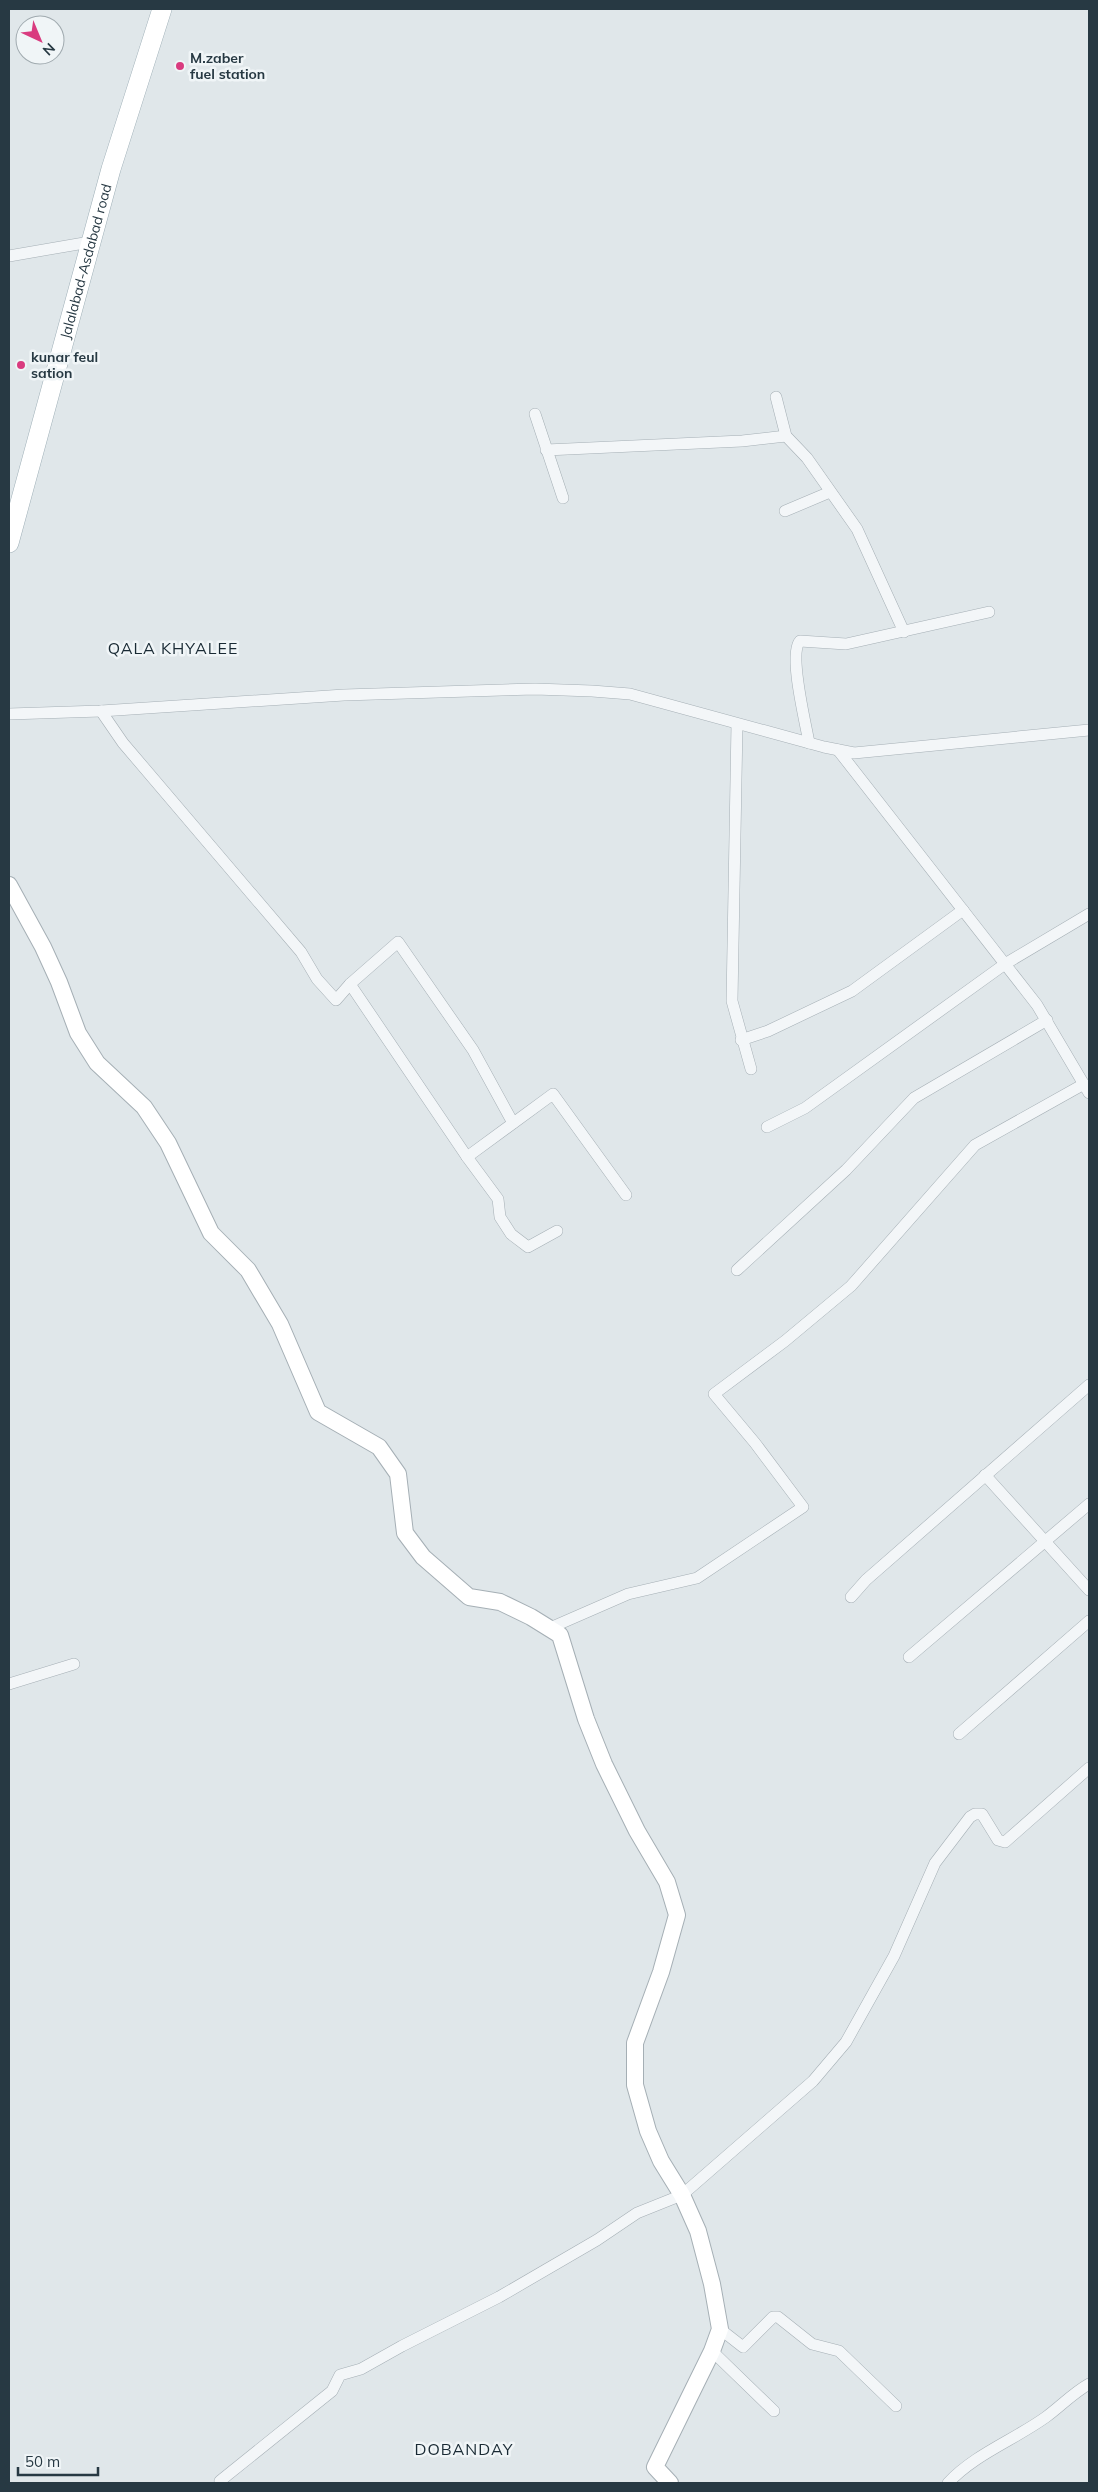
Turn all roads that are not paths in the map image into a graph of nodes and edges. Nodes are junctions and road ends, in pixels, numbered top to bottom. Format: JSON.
{"nodes":[{"id":1,"x":162,"y":9,"type":"edge"},
{"id":2,"x":90,"y":242,"type":"junction"},
{"id":3,"x":9,"y":256,"type":"edge"},
{"id":4,"x":776,"y":397,"type":"dead end"},
{"id":5,"x":535,"y":414,"type":"dead end"},
{"id":6,"x":786,"y":436,"type":"junction"},
{"id":7,"x":546,"y":450,"type":"junction"},
{"id":8,"x":830,"y":492,"type":"junction"},
{"id":9,"x":562,"y":498,"type":"dead end"},
{"id":10,"x":785,"y":511,"type":"dead end"},
{"id":11,"x":9,"y":543,"type":"edge"},
{"id":12,"x":989,"y":612,"type":"dead end"},
{"id":13,"x":904,"y":632,"type":"junction"},
{"id":14,"x":101,"y":711,"type":"junction"},
{"id":15,"x":9,"y":714,"type":"edge"},
{"id":16,"x":737,"y":724,"type":"junction"},
{"id":17,"x":1089,"y":730,"type":"edge"},
{"id":18,"x":809,"y":743,"type":"junction"},
{"id":19,"x":838,"y":750,"type":"junction"},
{"id":20,"x":9,"y":885,"type":"edge"},
{"id":21,"x":963,"y":910,"type":"junction"},
{"id":22,"x":1089,"y":914,"type":"edge"},
{"id":23,"x":1005,"y":964,"type":"junction"},
{"id":24,"x":350,"y":984,"type":"junction"},
{"id":25,"x":1046,"y":1020,"type":"junction"},
{"id":26,"x":741,"y":1040,"type":"junction"},
{"id":27,"x":751,"y":1068,"type":"dead end"},
{"id":28,"x":1087,"y":1088,"type":"edge"},
{"id":29,"x":513,"y":1123,"type":"junction"},
{"id":30,"x":767,"y":1127,"type":"dead end"},
{"id":31,"x":467,"y":1157,"type":"junction"},
{"id":32,"x":626,"y":1195,"type":"dead end"},
{"id":33,"x":557,"y":1231,"type":"dead end"},
{"id":34,"x":737,"y":1270,"type":"dead end"},
{"id":35,"x":1089,"y":1385,"type":"edge"},
{"id":36,"x":985,"y":1475,"type":"junction"},
{"id":37,"x":1089,"y":1504,"type":"edge"},
{"id":38,"x":1047,"y":1542,"type":"junction"},
{"id":39,"x":1089,"y":1590,"type":"edge"},
{"id":40,"x":851,"y":1597,"type":"dead end"},
{"id":41,"x":1089,"y":1621,"type":"edge"},
{"id":42,"x":550,"y":1628,"type":"junction"},
{"id":43,"x":909,"y":1657,"type":"dead end"},
{"id":44,"x":74,"y":1664,"type":"dead end"},
{"id":45,"x":9,"y":1684,"type":"edge"},
{"id":46,"x":958,"y":1734,"type":"dead end"},
{"id":47,"x":1089,"y":1768,"type":"edge"},
{"id":48,"x":682,"y":2195,"type":"junction"},
{"id":49,"x":720,"y":2329,"type":"junction"},
{"id":50,"x":712,"y":2351,"type":"junction"},
{"id":51,"x":1089,"y":2384,"type":"edge"},
{"id":52,"x":896,"y":2406,"type":"dead end"},
{"id":53,"x":774,"y":2411,"type":"dead end"},
{"id":54,"x":221,"y":2483,"type":"edge"},
{"id":55,"x":670,"y":2483,"type":"edge"},
{"id":56,"x":948,"y":2483,"type":"edge"}],
"edges":[{"from":1,"to":2,"type":"main road","name":"Jalalabad-Asdabad road"},
{"from":2,"to":3,"type":"street"},
{"from":2,"to":11,"type":"main road","name":"Jalalabad-Asdabad road"},
{"from":4,"to":6,"type":"street"},
{"from":5,"to":7,"type":"street"},
{"from":6,"to":7,"type":"street"},
{"from":6,"to":8,"type":"street"},
{"from":7,"to":9,"type":"street"},
{"from":8,"to":10,"type":"street"},
{"from":8,"to":13,"type":"street"},
{"from":12,"to":13,"type":"street"},
{"from":13,"to":18,"type":"street"},
{"from":14,"to":15,"type":"street"},
{"from":14,"to":16,"type":"street"},
{"from":14,"to":24,"type":"street"},
{"from":16,"to":18,"type":"street"},
{"from":16,"to":26,"type":"street"},
{"from":17,"to":19,"type":"street"},
{"from":18,"to":19,"type":"street"},
{"from":19,"to":21,"type":"street"},
{"from":20,"to":42,"type":"street"},
{"from":21,"to":23,"type":"street"},
{"from":21,"to":26,"type":"street"},
{"from":22,"to":23,"type":"street"},
{"from":23,"to":25,"type":"street"},
{"from":23,"to":30,"type":"street"},
{"from":24,"to":29,"type":"street"},
{"from":24,"to":31,"type":"street"},
{"from":25,"to":28,"type":"street"},
{"from":25,"to":34,"type":"street"},
{"from":26,"to":27,"type":"street"},
{"from":28,"to":42,"type":"street"},
{"from":29,"to":31,"type":"street"},
{"from":29,"to":32,"type":"street"},
{"from":31,"to":33,"type":"street"},
{"from":35,"to":36,"type":"street"},
{"from":36,"to":38,"type":"street"},
{"from":36,"to":40,"type":"street"},
{"from":37,"to":38,"type":"street"},
{"from":38,"to":39,"type":"street"},
{"from":38,"to":43,"type":"street"},
{"from":41,"to":46,"type":"street"},
{"from":42,"to":48,"type":"street"},
{"from":44,"to":45,"type":"street"},
{"from":47,"to":48,"type":"street"},
{"from":48,"to":49,"type":"street"},
{"from":48,"to":54,"type":"street"},
{"from":49,"to":50,"type":"street"},
{"from":49,"to":52,"type":"street"},
{"from":50,"to":53,"type":"street"},
{"from":50,"to":55,"type":"street"},
{"from":51,"to":56,"type":"street"}]}
